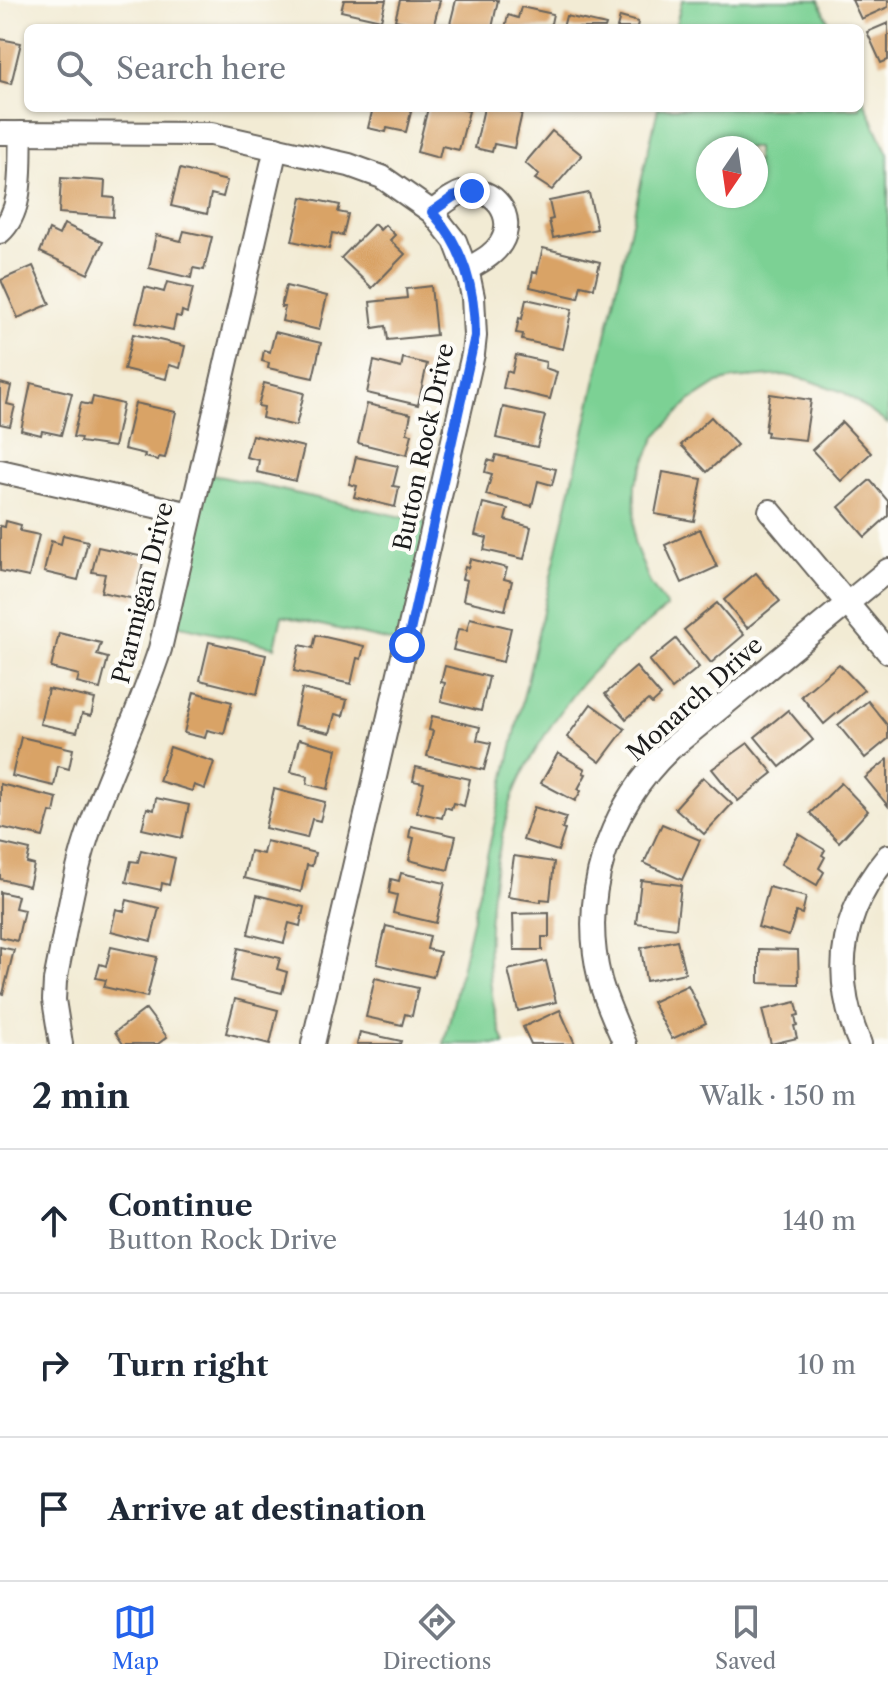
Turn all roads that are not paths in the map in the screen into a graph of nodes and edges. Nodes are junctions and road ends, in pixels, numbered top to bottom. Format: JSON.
{"nodes":[{"id":1,"x":11,"y":133,"type":"edge"},
{"id":2,"x":276,"y":148,"type":"junction"},
{"id":3,"x":432,"y":212,"type":"junction"},
{"id":4,"x":0,"y":232,"type":"edge"},
{"id":5,"x":466,"y":270,"type":"junction"},
{"id":6,"x":0,"y":471,"type":"edge"},
{"id":7,"x":770,"y":511,"type":"dead end"},
{"id":8,"x":190,"y":514,"type":"junction"},
{"id":9,"x":888,"y":570,"type":"edge"},
{"id":10,"x":847,"y":601,"type":"junction"},
{"id":11,"x":888,"y":652,"type":"edge"},
{"id":12,"x":888,"y":856,"type":"edge"},
{"id":13,"x":61,"y":1044,"type":"edge"},
{"id":14,"x":313,"y":1044,"type":"edge"},
{"id":15,"x":625,"y":1044,"type":"edge"},
{"id":16,"x":860,"y":1044,"type":"edge"}],
"edges":[{"from":1,"to":2,"type":"street","name":"Button Rock Drive"},
{"from":1,"to":4,"type":"street"},
{"from":2,"to":3,"type":"street","name":"Button Rock Drive"},
{"from":2,"to":8,"type":"street","name":"Ptarmigan Drive"},
{"from":3,"to":5,"type":"street","name":"Button Rock Drive"},
{"from":3,"to":5,"type":"street"},
{"from":5,"to":14,"type":"street","name":"Button Rock Drive"},
{"from":6,"to":8,"type":"street"},
{"from":7,"to":10,"type":"street"},
{"from":8,"to":13,"type":"street","name":"Ptarmigan Drive"},
{"from":9,"to":10,"type":"street","name":"Monarch Drive"},
{"from":10,"to":11,"type":"street"},
{"from":10,"to":15,"type":"street","name":"Monarch Drive"},
{"from":12,"to":16,"type":"street"}]}
